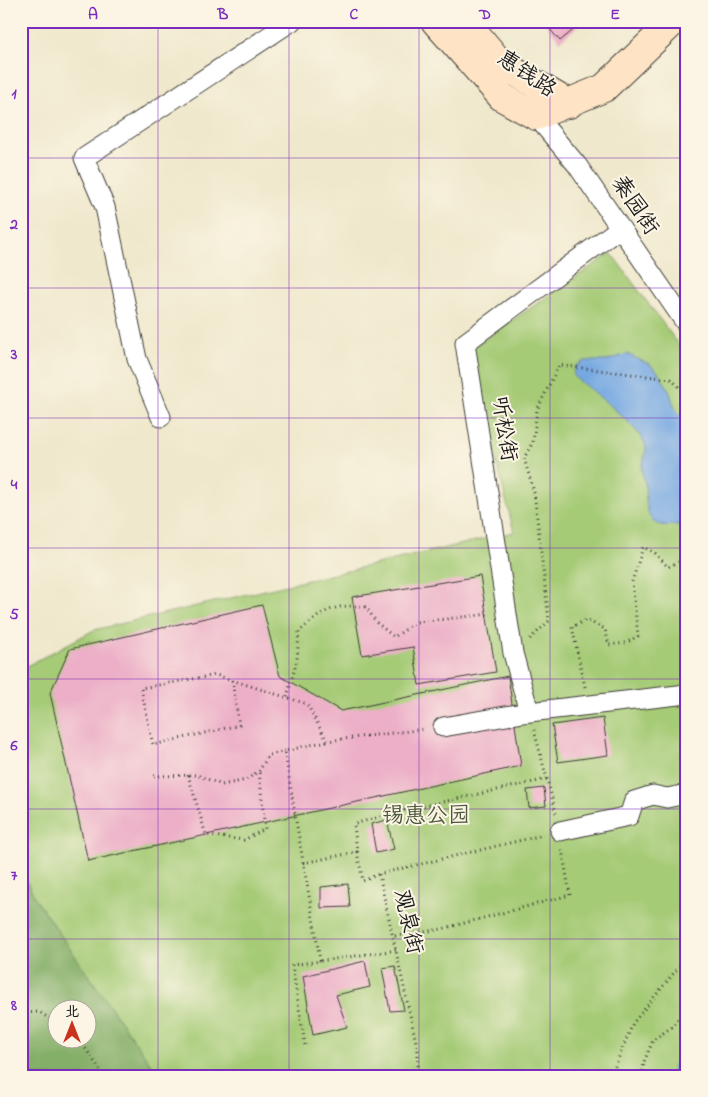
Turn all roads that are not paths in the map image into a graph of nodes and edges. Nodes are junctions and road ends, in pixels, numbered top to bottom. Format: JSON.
{"nodes":[{"id":1,"x":292,"y":21,"type":"edge"},
{"id":2,"x":434,"y":21,"type":"edge"},
{"id":3,"x":465,"y":21,"type":"edge"},
{"id":4,"x":674,"y":21,"type":"edge"},
{"id":5,"x":569,"y":104,"type":"junction"},
{"id":6,"x":536,"y":116,"type":"junction"},
{"id":7,"x":620,"y":228,"type":"junction"},
{"id":8,"x":687,"y":325,"type":"edge"},
{"id":9,"x":161,"y":417,"type":"dead end"},
{"id":10,"x":687,"y":694,"type":"edge"},
{"id":11,"x":529,"y":712,"type":"junction"},
{"id":12,"x":443,"y":727,"type":"road end"},
{"id":13,"x":687,"y":794,"type":"edge"},
{"id":14,"x":560,"y":832,"type":"road end"}],
"edges":[{"from":1,"to":9,"type":"street"},
{"from":2,"to":6,"type":"main road"},
{"from":3,"to":5,"type":"main road","name":"惠钱路"},
{"from":4,"to":5,"type":"main road"},
{"from":5,"to":6,"type":"main road"},
{"from":6,"to":7,"type":"street","name":"秦园街"},
{"from":7,"to":8,"type":"street","name":"秦园街"},
{"from":7,"to":11,"type":"street","name":"听松街"},
{"from":10,"to":11,"type":"street"},
{"from":11,"to":12,"type":"street"},
{"from":13,"to":14,"type":"street"}]}
